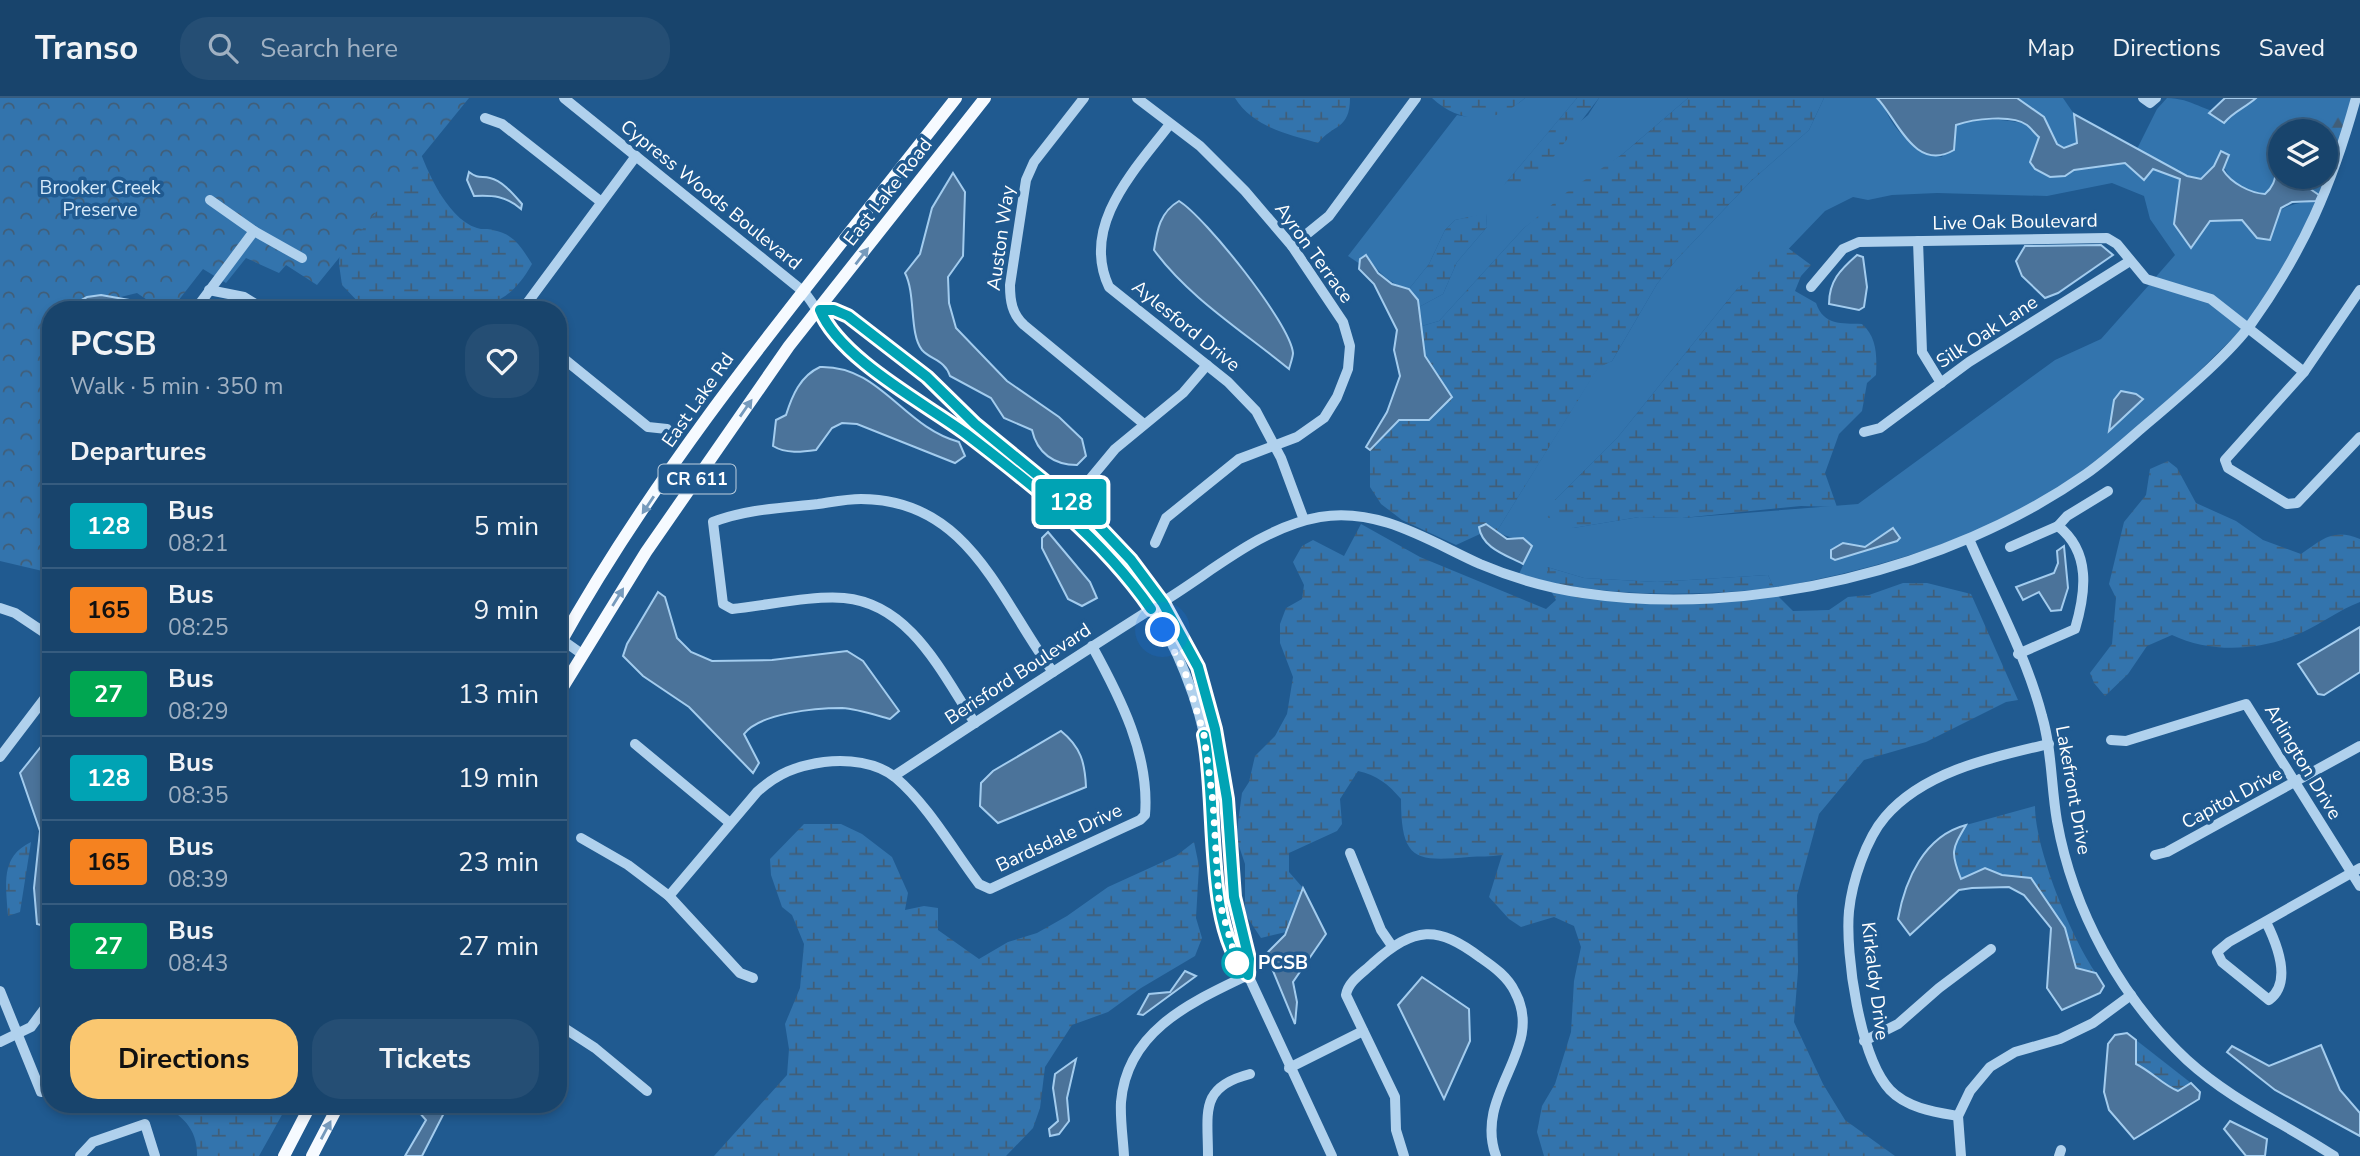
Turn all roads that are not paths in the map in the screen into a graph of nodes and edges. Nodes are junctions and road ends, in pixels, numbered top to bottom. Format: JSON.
{"nodes":[{"id":1,"x":564,"y":98,"type":"edge"},
{"id":2,"x":956,"y":98,"type":"edge"},
{"id":3,"x":985,"y":98,"type":"edge"},
{"id":4,"x":1084,"y":98,"type":"edge"},
{"id":5,"x":1137,"y":98,"type":"edge"},
{"id":6,"x":1416,"y":98,"type":"edge"},
{"id":7,"x":2356,"y":98,"type":"edge"},
{"id":8,"x":485,"y":118,"type":"dead end"},
{"id":9,"x":1170,"y":124,"type":"junction"},
{"id":10,"x":636,"y":156,"type":"junction"},
{"id":11,"x":210,"y":200,"type":"dead end"},
{"id":12,"x":600,"y":201,"type":"junction"},
{"id":13,"x":254,"y":231,"type":"junction"},
{"id":14,"x":1918,"y":241,"type":"junction"},
{"id":15,"x":1292,"y":246,"type":"junction"},
{"id":16,"x":302,"y":258,"type":"dead end"},
{"id":17,"x":2130,"y":261,"type":"junction"},
{"id":18,"x":1811,"y":286,"type":"dead end"},
{"id":19,"x":209,"y":290,"type":"junction"},
{"id":20,"x":2360,"y":290,"type":"edge"},
{"id":21,"x":804,"y":292,"type":"junction"},
{"id":22,"x":201,"y":301,"type":"edge"},
{"id":23,"x":250,"y":301,"type":"edge"},
{"id":24,"x":528,"y":301,"type":"edge"},
{"id":25,"x":820,"y":310,"type":"junction"},
{"id":26,"x":2249,"y":328,"type":"junction"},
{"id":27,"x":567,"y":361,"type":"edge"},
{"id":28,"x":1207,"y":365,"type":"junction"},
{"id":29,"x":2304,"y":372,"type":"junction"},
{"id":30,"x":1941,"y":383,"type":"junction"},
{"id":31,"x":1144,"y":424,"type":"junction"},
{"id":32,"x":667,"y":429,"type":"dead end"},
{"id":33,"x":1864,"y":432,"type":"dead end"},
{"id":34,"x":2360,"y":437,"type":"edge"},
{"id":35,"x":1273,"y":444,"type":"junction"},
{"id":36,"x":2108,"y":491,"type":"dead end"},
{"id":37,"x":1071,"y":502,"type":"junction"},
{"id":38,"x":1304,"y":520,"type":"junction"},
{"id":39,"x":2062,"y":529,"type":"junction"},
{"id":40,"x":1969,"y":539,"type":"junction"},
{"id":41,"x":1155,"y":543,"type":"dead end"},
{"id":42,"x":2010,"y":547,"type":"dead end"},
{"id":43,"x":1163,"y":603,"type":"junction"},
{"id":44,"x":0,"y":608,"type":"edge"},
{"id":45,"x":1151,"y":609,"type":"junction"},
{"id":46,"x":567,"y":629,"type":"edge"},
{"id":47,"x":42,"y":631,"type":"edge"},
{"id":48,"x":567,"y":646,"type":"edge"},
{"id":49,"x":1092,"y":646,"type":"junction"},
{"id":50,"x":582,"y":654,"type":"junction"},
{"id":51,"x":2018,"y":654,"type":"junction"},
{"id":52,"x":1053,"y":672,"type":"junction"},
{"id":53,"x":567,"y":680,"type":"edge"},
{"id":54,"x":42,"y":702,"type":"edge"},
{"id":55,"x":975,"y":723,"type":"junction"},
{"id":56,"x":2111,"y":740,"type":"dead end"},
{"id":57,"x":635,"y":744,"type":"dead end"},
{"id":58,"x":2049,"y":744,"type":"junction"},
{"id":59,"x":2360,"y":746,"type":"edge"},
{"id":60,"x":0,"y":757,"type":"edge"},
{"id":61,"x":894,"y":776,"type":"junction"},
{"id":62,"x":2294,"y":785,"type":"junction"},
{"id":63,"x":730,"y":823,"type":"junction"},
{"id":64,"x":580,"y":838,"type":"dead end"},
{"id":65,"x":1350,"y":852,"type":"dead end"},
{"id":66,"x":2155,"y":855,"type":"dead end"},
{"id":67,"x":2356,"y":871,"type":"edge"},
{"id":68,"x":2360,"y":886,"type":"edge"},
{"id":69,"x":669,"y":896,"type":"junction"},
{"id":70,"x":2266,"y":922,"type":"junction"},
{"id":71,"x":1392,"y":946,"type":"junction"},
{"id":72,"x":1991,"y":949,"type":"dead end"},
{"id":73,"x":1248,"y":975,"type":"junction"},
{"id":74,"x":753,"y":978,"type":"dead end"},
{"id":75,"x":0,"y":991,"type":"edge"},
{"id":76,"x":2132,"y":995,"type":"junction"},
{"id":77,"x":42,"y":1013,"type":"edge"},
{"id":78,"x":567,"y":1030,"type":"edge"},
{"id":79,"x":1363,"y":1031,"type":"junction"},
{"id":80,"x":17,"y":1035,"type":"junction"},
{"id":81,"x":1864,"y":1041,"type":"junction"},
{"id":82,"x":0,"y":1042,"type":"edge"},
{"id":83,"x":1289,"y":1068,"type":"junction"},
{"id":84,"x":1250,"y":1074,"type":"dead end"},
{"id":85,"x":647,"y":1091,"type":"dead end"},
{"id":86,"x":41,"y":1092,"type":"dead end"},
{"id":87,"x":306,"y":1113,"type":"edge"},
{"id":88,"x":334,"y":1113,"type":"edge"},
{"id":89,"x":1958,"y":1116,"type":"junction"},
{"id":90,"x":2328,"y":1154,"type":"edge"},
{"id":91,"x":80,"y":1156,"type":"edge"},
{"id":92,"x":155,"y":1156,"type":"edge"},
{"id":93,"x":284,"y":1156,"type":"edge"},
{"id":94,"x":312,"y":1156,"type":"edge"},
{"id":95,"x":1124,"y":1156,"type":"edge"},
{"id":96,"x":1208,"y":1156,"type":"edge"},
{"id":97,"x":1332,"y":1156,"type":"edge"},
{"id":98,"x":1404,"y":1156,"type":"edge"},
{"id":99,"x":1496,"y":1156,"type":"edge"},
{"id":100,"x":1961,"y":1156,"type":"edge"}],
"edges":[{"from":1,"to":10,"type":"street","name":"Cypress Woods Boulevard"},
{"from":2,"to":21,"type":"main road","number":"CR 611"},
{"from":25,"to":3,"type":"main road","name":"East Lake Road","number":"CR 611","one_way":true},
{"from":4,"to":31,"type":"street","name":"Auston Way"},
{"from":5,"to":9,"type":"street","name":"Ayron Terrace"},
{"from":6,"to":15,"type":"street"},
{"from":7,"to":26,"type":"street","name":"Berisford Boulevard"},
{"from":8,"to":12,"type":"street"},
{"from":9,"to":15,"type":"street","name":"Ayron Terrace"},
{"from":9,"to":28,"type":"street","name":"Aylesford Drive"},
{"from":10,"to":12,"type":"street"},
{"from":10,"to":21,"type":"street","name":"Cypress Woods Boulevard"},
{"from":11,"to":13,"type":"street"},
{"from":12,"to":24,"type":"street"},
{"from":13,"to":16,"type":"street"},
{"from":13,"to":19,"type":"street"},
{"from":14,"to":17,"type":"street","name":"Live Oak Boulevard"},
{"from":14,"to":18,"type":"street","name":"Live Oak Boulevard"},
{"from":14,"to":30,"type":"street"},
{"from":15,"to":35,"type":"street","name":"Ayron Terrace"},
{"from":17,"to":26,"type":"street","name":"Live Oak Boulevard"},
{"from":17,"to":30,"type":"street","name":"Silk Oak Lane"},
{"from":19,"to":22,"type":"street"},
{"from":19,"to":23,"type":"street"},
{"from":20,"to":29,"type":"street"},
{"from":21,"to":25,"type":"street","name":"Cypress Woods Boulevard"},
{"from":21,"to":46,"type":"main road","name":"East Lake Rd","number":"CR 611","one_way":true},
{"from":25,"to":37,"type":"street"},
{"from":25,"to":45,"type":"street","name":"Cypress Woods Boulevard"},
{"from":50,"to":25,"type":"main road","number":"CR 611","one_way":true},
{"from":26,"to":29,"type":"street","name":"Live Oak Boulevard"},
{"from":26,"to":40,"type":"street","name":"Berisford Boulevard"},
{"from":27,"to":32,"type":"street"},
{"from":28,"to":31,"type":"street"},
{"from":28,"to":35,"type":"street","name":"Aylesford Drive"},
{"from":29,"to":34,"type":"street"},
{"from":30,"to":33,"type":"street","name":"Silk Oak Lane"},
{"from":31,"to":37,"type":"street"},
{"from":35,"to":38,"type":"street","name":"Aylesford Drive"},
{"from":35,"to":41,"type":"street","name":"Ayron Terrace"},
{"from":36,"to":39,"type":"street"},
{"from":37,"to":43,"type":"street"},
{"from":38,"to":40,"type":"street","name":"Berisford Boulevard"},
{"from":38,"to":43,"type":"street","name":"Berisford Boulevard"},
{"from":39,"to":42,"type":"street"},
{"from":39,"to":51,"type":"street"},
{"from":40,"to":51,"type":"street","name":"Lakefront Drive"},
{"from":43,"to":45,"type":"street","name":"Berisford Boulevard"},
{"from":43,"to":73,"type":"street"},
{"from":44,"to":47,"type":"street"},
{"from":45,"to":49,"type":"street","name":"Berisford Boulevard"},
{"from":45,"to":73,"type":"street","name":"Cypress Woods Boulevard"},
{"from":48,"to":50,"type":"street"},
{"from":49,"to":52,"type":"street","name":"Berisford Boulevard"},
{"from":49,"to":61,"type":"street","name":"Bardsdale Drive"},
{"from":50,"to":53,"type":"main road","number":"CR 611"},
{"from":51,"to":58,"type":"street","name":"Lakefront Drive"},
{"from":52,"to":55,"type":"street","name":"Berisford Boulevard"},
{"from":52,"to":55,"type":"street"},
{"from":54,"to":60,"type":"street"},
{"from":55,"to":61,"type":"street","name":"Berisford Boulevard"},
{"from":56,"to":62,"type":"street","name":"Arlington Drive"},
{"from":57,"to":63,"type":"street"},
{"from":58,"to":76,"type":"street","name":"Lakefront Drive"},
{"from":58,"to":81,"type":"street","name":"Kirkaldy Drive"},
{"from":59,"to":62,"type":"street","name":"Capitol Drive"},
{"from":61,"to":63,"type":"street"},
{"from":62,"to":66,"type":"street","name":"Capitol Drive"},
{"from":62,"to":67,"type":"street","name":"Arlington Drive"},
{"from":63,"to":69,"type":"street"},
{"from":64,"to":69,"type":"street"},
{"from":65,"to":71,"type":"street"},
{"from":67,"to":68,"type":"street","name":"Arlington Drive"},
{"from":67,"to":70,"type":"street"},
{"from":69,"to":74,"type":"street"},
{"from":70,"to":70,"type":"street"},
{"from":71,"to":79,"type":"street"},
{"from":71,"to":99,"type":"street"},
{"from":72,"to":81,"type":"street"},
{"from":73,"to":83,"type":"street"},
{"from":73,"to":95,"type":"street"},
{"from":75,"to":80,"type":"street"},
{"from":76,"to":89,"type":"street"},
{"from":76,"to":90,"type":"street","name":"Lakefront Drive"},
{"from":77,"to":80,"type":"street"},
{"from":78,"to":85,"type":"street"},
{"from":79,"to":83,"type":"street"},
{"from":79,"to":98,"type":"street"},
{"from":80,"to":82,"type":"street"},
{"from":80,"to":86,"type":"street"},
{"from":81,"to":89,"type":"street","name":"Kirkaldy Drive"},
{"from":83,"to":97,"type":"street"},
{"from":84,"to":96,"type":"street"},
{"from":87,"to":93,"type":"main road"},
{"from":94,"to":88,"type":"main road","one_way":true},
{"from":89,"to":100,"type":"street"},
{"from":91,"to":92,"type":"street"}]}
